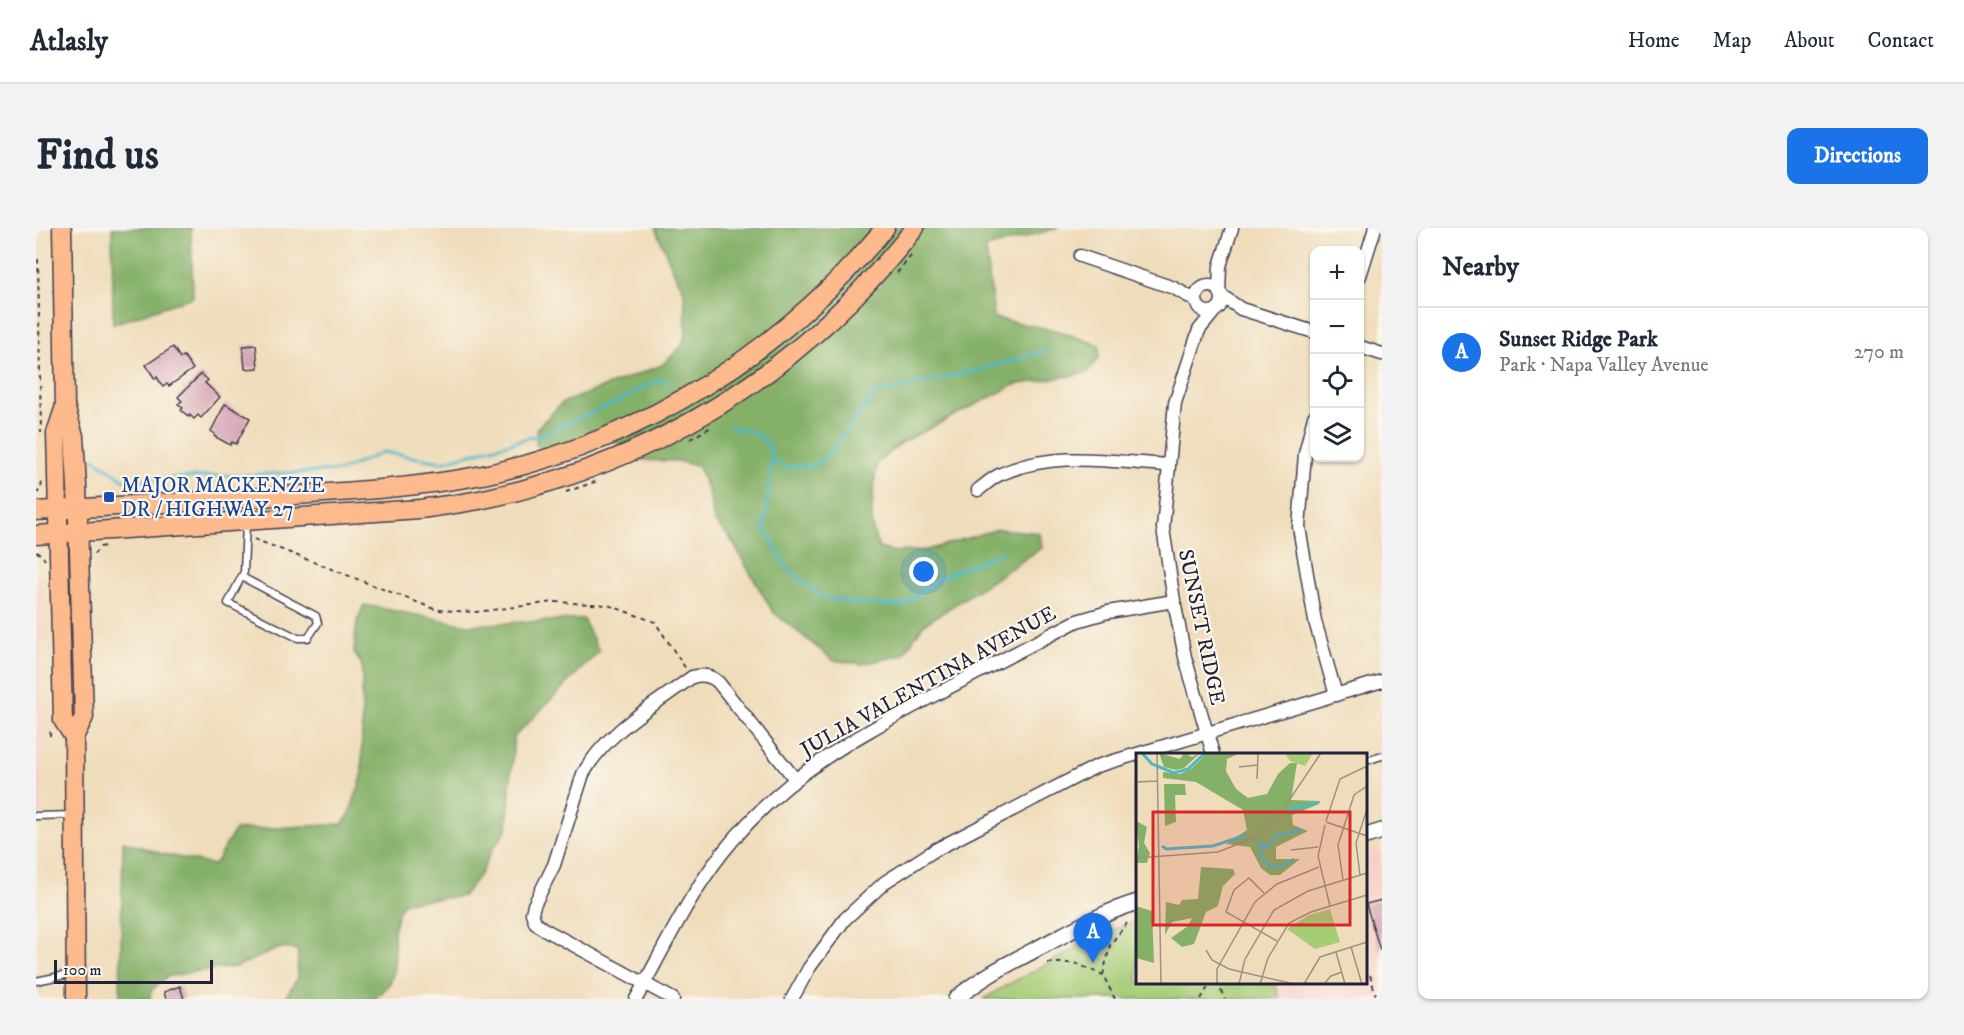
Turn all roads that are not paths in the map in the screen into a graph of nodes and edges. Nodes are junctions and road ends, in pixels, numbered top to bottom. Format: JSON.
{"nodes":[{"id":1,"x":62,"y":228,"type":"edge"},
{"id":2,"x":885,"y":228,"type":"edge"},
{"id":3,"x":915,"y":228,"type":"edge"},
{"id":4,"x":1232,"y":228,"type":"edge"},
{"id":5,"x":1374,"y":228,"type":"edge"},
{"id":6,"x":1080,"y":256,"type":"dead end"},
{"id":7,"x":1364,"y":260,"type":"edge"},
{"id":8,"x":1220,"y":266,"type":"junction"},
{"id":9,"x":1221,"y":293,"type":"junction"},
{"id":10,"x":1199,"y":295,"type":"junction"},
{"id":11,"x":1241,"y":309,"type":"junction"},
{"id":12,"x":1215,"y":311,"type":"junction"},
{"id":13,"x":1199,"y":330,"type":"junction"},
{"id":14,"x":1310,"y":331,"type":"edge"},
{"id":15,"x":1364,"y":349,"type":"edge"},
{"id":16,"x":1382,"y":354,"type":"edge"},
{"id":17,"x":65,"y":406,"type":"junction"},
{"id":18,"x":1310,"y":433,"type":"edge"},
{"id":19,"x":1168,"y":465,"type":"junction"},
{"id":20,"x":978,"y":490,"type":"dead end"},
{"id":21,"x":78,"y":509,"type":"junction"},
{"id":22,"x":57,"y":510,"type":"junction"},
{"id":23,"x":36,"y":511,"type":"edge"},
{"id":24,"x":246,"y":529,"type":"junction"},
{"id":25,"x":79,"y":533,"type":"junction"},
{"id":26,"x":58,"y":534,"type":"junction"},
{"id":27,"x":36,"y":535,"type":"edge"},
{"id":28,"x":242,"y":577,"type":"junction"},
{"id":29,"x":1174,"y":601,"type":"junction"},
{"id":30,"x":1382,"y":681,"type":"edge"},
{"id":31,"x":1336,"y":695,"type":"junction"},
{"id":32,"x":1207,"y":734,"type":"junction"},
{"id":33,"x":74,"y":737,"type":"junction"},
{"id":34,"x":1142,"y":753,"type":"edge"},
{"id":35,"x":1213,"y":753,"type":"edge"},
{"id":36,"x":1136,"y":755,"type":"edge"},
{"id":37,"x":1382,"y":756,"type":"edge"},
{"id":38,"x":1367,"y":760,"type":"edge"},
{"id":39,"x":795,"y":779,"type":"junction"},
{"id":40,"x":74,"y":815,"type":"junction"},
{"id":41,"x":36,"y":816,"type":"edge"},
{"id":42,"x":1382,"y":831,"type":"edge"},
{"id":43,"x":1367,"y":835,"type":"edge"},
{"id":44,"x":1136,"y":902,"type":"edge"},
{"id":45,"x":76,"y":973,"type":"junction"},
{"id":46,"x":36,"y":981,"type":"edge"},
{"id":47,"x":644,"y":984,"type":"junction"},
{"id":48,"x":76,"y":999,"type":"edge"},
{"id":49,"x":636,"y":999,"type":"edge"},
{"id":50,"x":673,"y":999,"type":"edge"},
{"id":51,"x":792,"y":999,"type":"edge"},
{"id":52,"x":956,"y":999,"type":"edge"}],
"edges":[{"from":1,"to":17,"type":"main road"},
{"from":2,"to":21,"type":"main road"},
{"from":3,"to":24,"type":"main road"},
{"from":4,"to":8,"type":"street"},
{"from":5,"to":7,"type":"street"},
{"from":6,"to":10,"type":"street"},
{"from":8,"to":9,"type":"street"},
{"from":8,"to":10,"type":"street"},
{"from":9,"to":10,"type":"street"},
{"from":9,"to":11,"type":"street"},
{"from":9,"to":12,"type":"street"},
{"from":10,"to":12,"type":"street"},
{"from":10,"to":13,"type":"street","name":"SUNSET RIDGE"},
{"from":11,"to":12,"type":"street"},
{"from":11,"to":14,"type":"street"},
{"from":12,"to":13,"type":"street","name":"SUNSET RIDGE"},
{"from":13,"to":19,"type":"street","name":"SUNSET RIDGE"},
{"from":15,"to":16,"type":"street"},
{"from":17,"to":21,"type":"main road"},
{"from":17,"to":22,"type":"main road"},
{"from":18,"to":31,"type":"street"},
{"from":19,"to":20,"type":"street"},
{"from":19,"to":29,"type":"street","name":"SUNSET RIDGE"},
{"from":21,"to":22,"type":"main road"},
{"from":21,"to":25,"type":"main road"},
{"from":22,"to":23,"type":"main road"},
{"from":22,"to":26,"type":"main road"},
{"from":24,"to":25,"type":"main road"},
{"from":24,"to":28,"type":"lane"},
{"from":25,"to":26,"type":"main road"},
{"from":25,"to":33,"type":"main road"},
{"from":26,"to":27,"type":"main road"},
{"from":26,"to":33,"type":"main road"},
{"from":28,"to":28,"type":"lane"},
{"from":29,"to":32,"type":"street","name":"SUNSET RIDGE"},
{"from":29,"to":39,"type":"street","name":"JULIA VALENTINA AVENUE"},
{"from":30,"to":31,"type":"street"},
{"from":31,"to":32,"type":"street"},
{"from":32,"to":34,"type":"street"},
{"from":32,"to":35,"type":"street","name":"SUNSET RIDGE"},
{"from":33,"to":40,"type":"main road"},
{"from":36,"to":51,"type":"street"},
{"from":37,"to":38,"type":"lane"},
{"from":39,"to":47,"type":"street","name":"JULIA VALENTINA AVENUE"},
{"from":39,"to":47,"type":"street"},
{"from":40,"to":41,"type":"lane"},
{"from":40,"to":45,"type":"main road"},
{"from":42,"to":43,"type":"street"},
{"from":44,"to":52,"type":"street"},
{"from":45,"to":46,"type":"lane"},
{"from":45,"to":48,"type":"main road"},
{"from":47,"to":49,"type":"street","name":"JULIA VALENTINA AVENUE"},
{"from":47,"to":50,"type":"street"}]}
